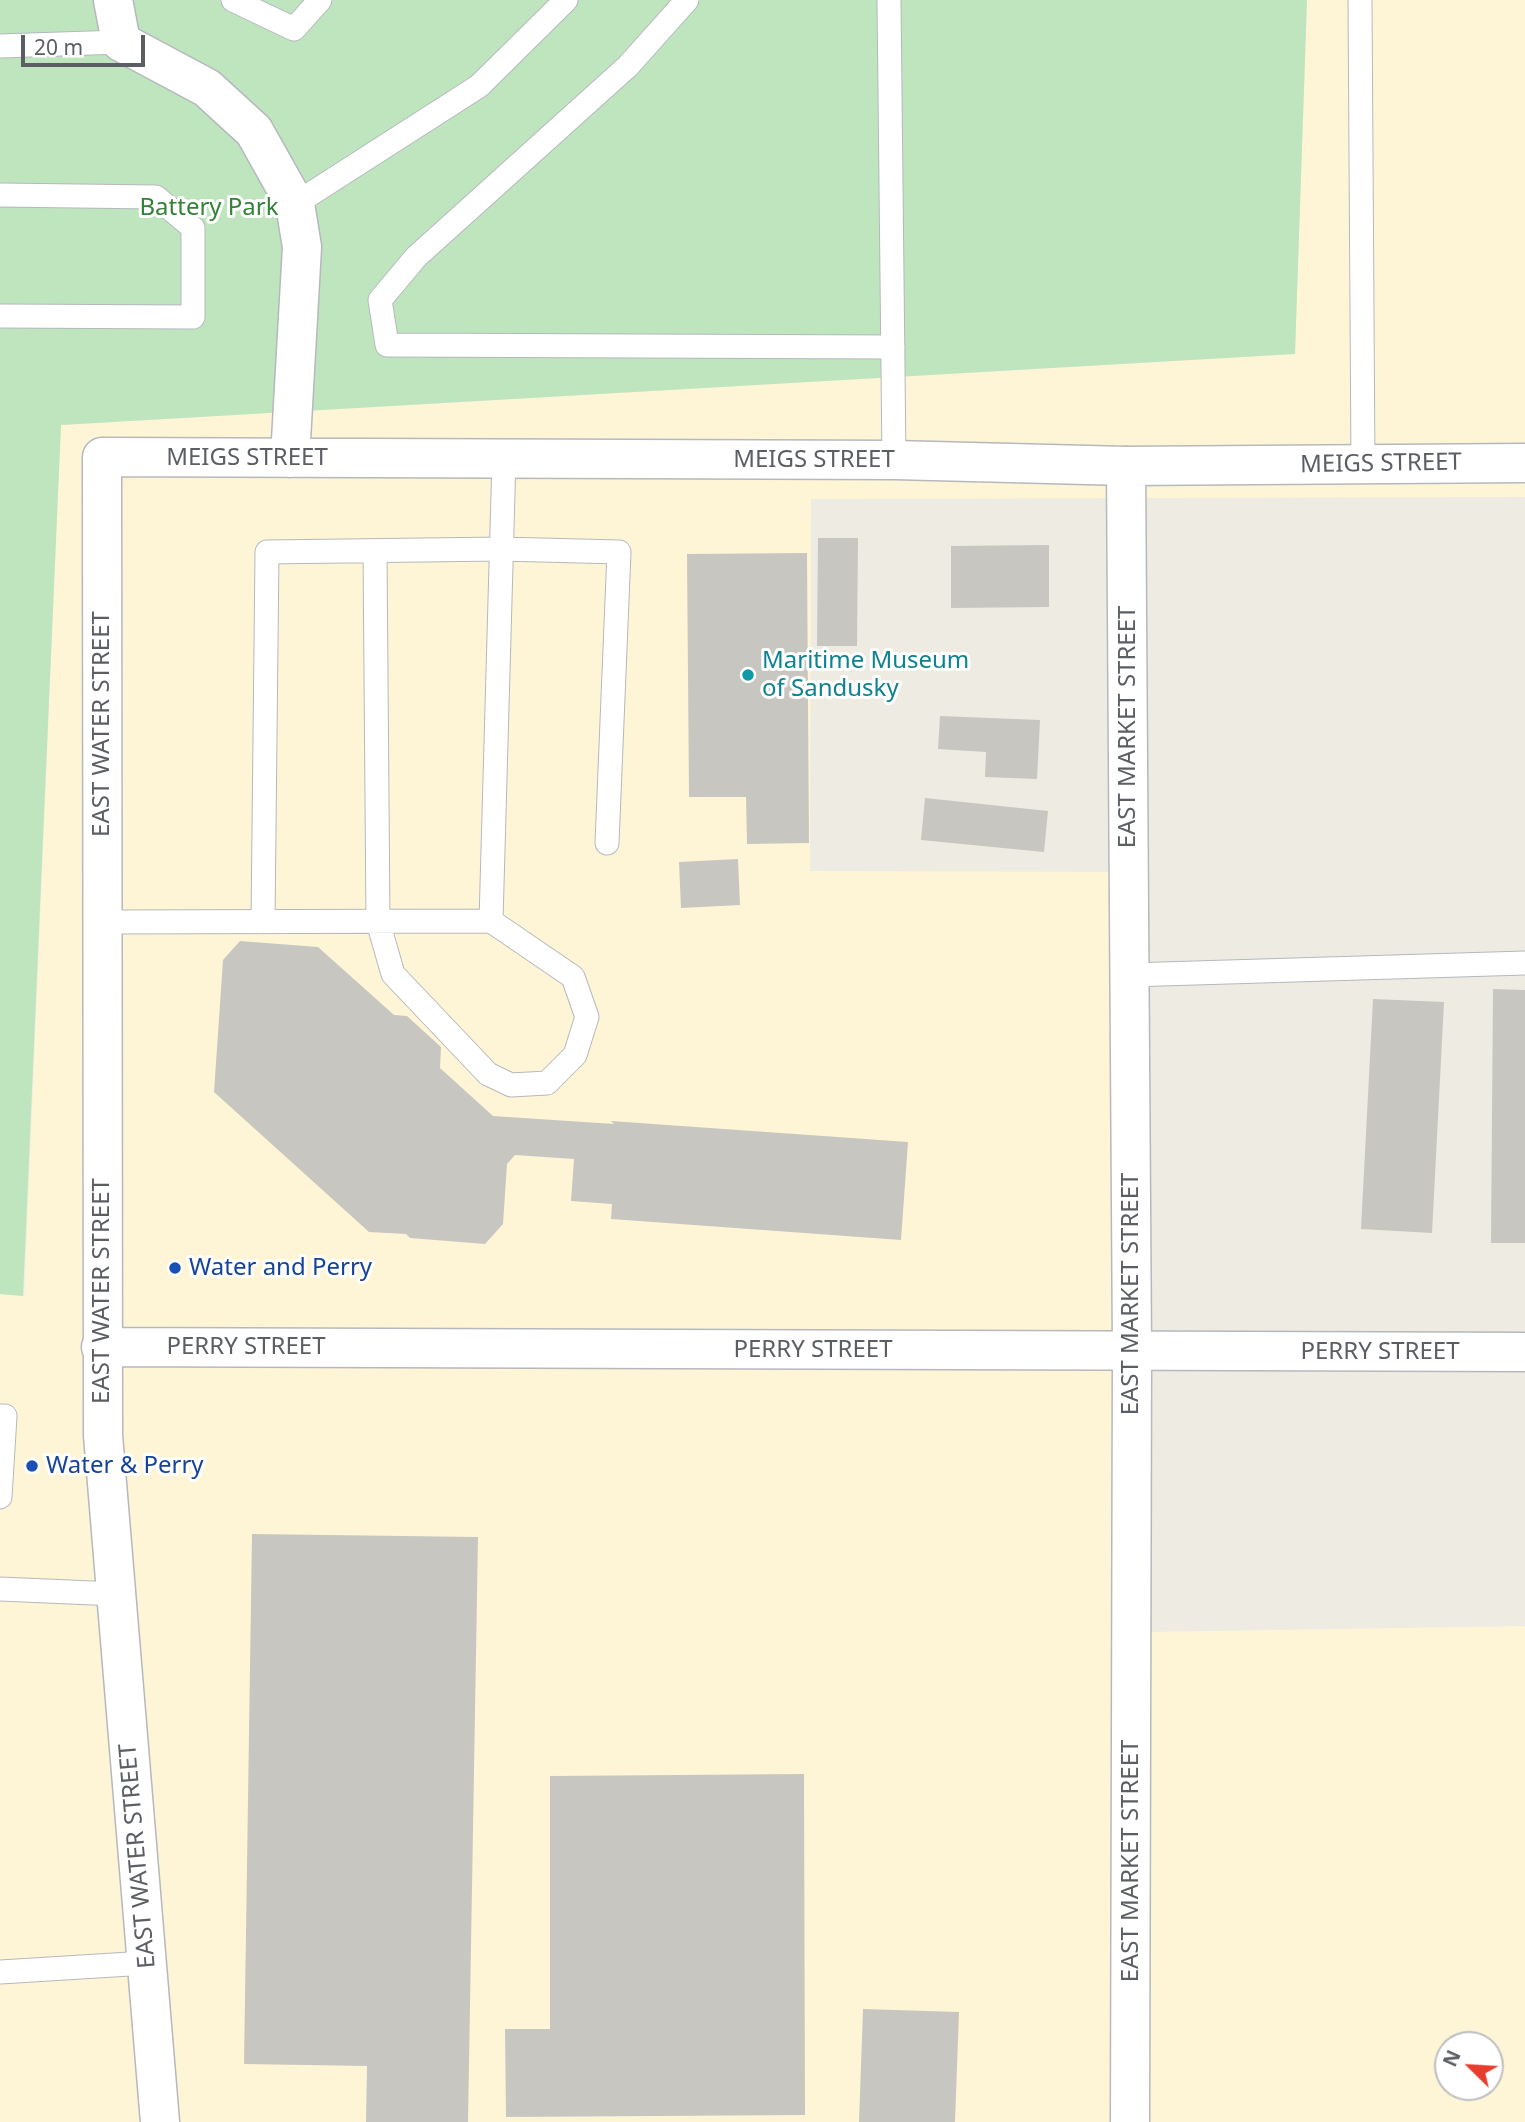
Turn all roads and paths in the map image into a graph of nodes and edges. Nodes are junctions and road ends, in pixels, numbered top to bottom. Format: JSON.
{"nodes":[{"id":1,"x":113,"y":0,"type":"edge"},
{"id":2,"x":233,"y":0,"type":"edge"},
{"id":3,"x":320,"y":0,"type":"edge"},
{"id":4,"x":566,"y":0,"type":"edge"},
{"id":5,"x":687,"y":0,"type":"edge"},
{"id":6,"x":889,"y":0,"type":"edge"},
{"id":7,"x":1360,"y":0,"type":"edge"},
{"id":8,"x":121,"y":42,"type":"junction"},
{"id":9,"x":0,"y":46,"type":"edge"},
{"id":10,"x":0,"y":195,"type":"edge"},
{"id":11,"x":295,"y":204,"type":"junction"},
{"id":12,"x":0,"y":316,"type":"edge"},
{"id":13,"x":893,"y":347,"type":"junction"},
{"id":14,"x":102,"y":457,"type":"joint"},
{"id":15,"x":290,"y":458,"type":"junction"},
{"id":16,"x":504,"y":458,"type":"junction"},
{"id":17,"x":894,"y":460,"type":"junction"},
{"id":18,"x":1525,"y":463,"type":"edge"},
{"id":19,"x":1363,"y":465,"type":"junction"},
{"id":20,"x":1126,"y":466,"type":"junction"},
{"id":21,"x":501,"y":549,"type":"junction"},
{"id":22,"x":375,"y":551,"type":"junction"},
{"id":23,"x":607,"y":843,"type":"dead end"},
{"id":24,"x":491,"y":921,"type":"junction"},
{"id":25,"x":102,"y":922,"type":"junction"},
{"id":26,"x":263,"y":922,"type":"junction"},
{"id":27,"x":379,"y":922,"type":"junction"},
{"id":28,"x":1525,"y":964,"type":"edge"},
{"id":29,"x":1129,"y":975,"type":"junction"},
{"id":30,"x":102,"y":1347,"type":"junction"},
{"id":31,"x":1132,"y":1351,"type":"junction"},
{"id":32,"x":1525,"y":1352,"type":"edge"},
{"id":33,"x":0,"y":1416,"type":"edge"},
{"id":34,"x":0,"y":1497,"type":"edge"},
{"id":35,"x":0,"y":1589,"type":"edge"},
{"id":36,"x":116,"y":1594,"type":"junction"},
{"id":37,"x":146,"y":1963,"type":"junction"},
{"id":38,"x":0,"y":1972,"type":"edge"},
{"id":39,"x":160,"y":2122,"type":"edge"},
{"id":40,"x":1130,"y":2122,"type":"edge"}],
"edges":[{"from":1,"to":8,"type":"street"},
{"from":2,"to":3,"type":"lane"},
{"from":4,"to":11,"type":"lane"},
{"from":5,"to":13,"type":"lane"},
{"from":6,"to":13,"type":"lane"},
{"from":7,"to":19,"type":"lane"},
{"from":8,"to":9,"type":"lane"},
{"from":8,"to":11,"type":"street"},
{"from":10,"to":12,"type":"lane"},
{"from":11,"to":15,"type":"street"},
{"from":13,"to":17,"type":"lane"},
{"from":14,"to":15,"type":"street","name":"MEIGS STREET"},
{"from":14,"to":25,"type":"street","name":"EAST WATER STREET"},
{"from":15,"to":16,"type":"street","name":"MEIGS STREET"},
{"from":16,"to":17,"type":"street","name":"MEIGS STREET"},
{"from":16,"to":21,"type":"lane"},
{"from":17,"to":20,"type":"street","name":"MEIGS STREET"},
{"from":18,"to":19,"type":"street","name":"MEIGS STREET"},
{"from":19,"to":20,"type":"street","name":"MEIGS STREET"},
{"from":20,"to":29,"type":"street","name":"EAST MARKET STREET"},
{"from":21,"to":22,"type":"lane"},
{"from":21,"to":23,"type":"lane"},
{"from":21,"to":24,"type":"lane"},
{"from":22,"to":26,"type":"lane"},
{"from":22,"to":27,"type":"lane"},
{"from":24,"to":27,"type":"lane"},
{"from":24,"to":27,"type":"lane"},
{"from":25,"to":26,"type":"lane"},
{"from":25,"to":30,"type":"street","name":"EAST WATER STREET"},
{"from":26,"to":27,"type":"lane"},
{"from":28,"to":29,"type":"lane"},
{"from":29,"to":31,"type":"street","name":"EAST MARKET STREET"},
{"from":30,"to":31,"type":"street","name":"PERRY STREET"},
{"from":30,"to":36,"type":"street","name":"EAST WATER STREET"},
{"from":31,"to":32,"type":"street","name":"PERRY STREET"},
{"from":31,"to":40,"type":"street","name":"EAST MARKET STREET"},
{"from":33,"to":34,"type":"lane"},
{"from":35,"to":36,"type":"lane"},
{"from":36,"to":37,"type":"street","name":"EAST WATER STREET"},
{"from":37,"to":38,"type":"lane"},
{"from":37,"to":39,"type":"street","name":"EAST WATER STREET"}]}
